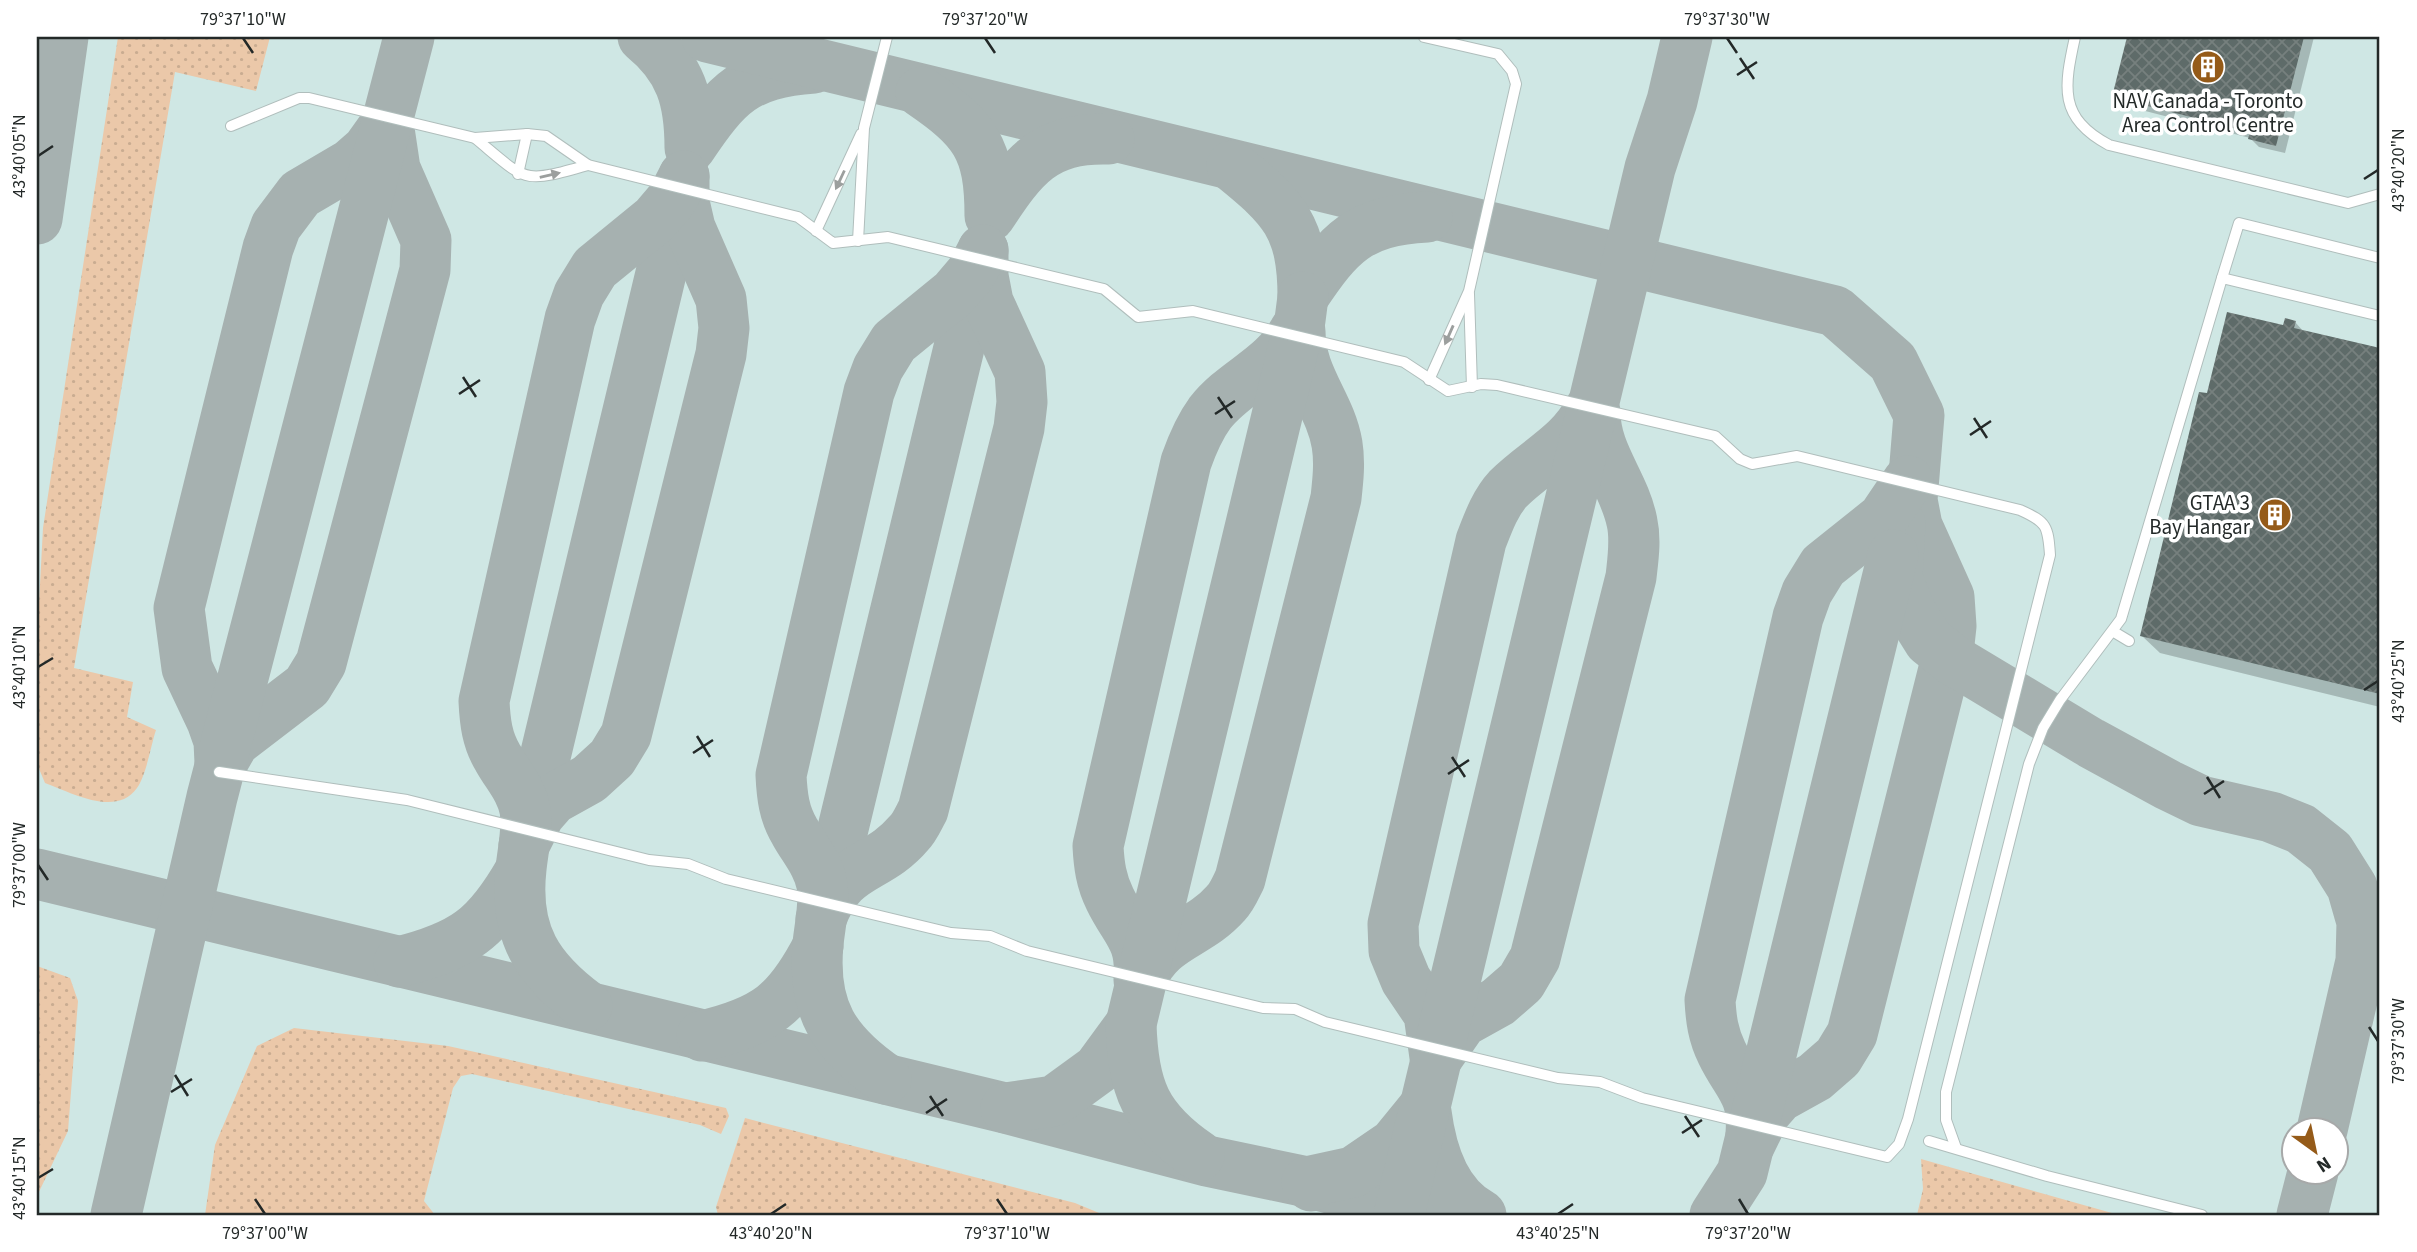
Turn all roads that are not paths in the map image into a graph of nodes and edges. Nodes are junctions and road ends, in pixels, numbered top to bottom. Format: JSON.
{"nodes":[{"id":1,"x":887,"y":37,"type":"edge"},
{"id":2,"x":1424,"y":37,"type":"edge"},
{"id":3,"x":2075,"y":37,"type":"edge"},
{"id":4,"x":231,"y":126,"type":"dead end"},
{"id":5,"x":864,"y":128,"type":"junction"},
{"id":6,"x":527,"y":134,"type":"junction"},
{"id":7,"x":475,"y":138,"type":"junction"},
{"id":8,"x":588,"y":165,"type":"junction"},
{"id":9,"x":518,"y":174,"type":"junction"},
{"id":10,"x":2380,"y":194,"type":"edge"},
{"id":11,"x":816,"y":231,"type":"junction"},
{"id":12,"x":858,"y":241,"type":"junction"},
{"id":13,"x":2380,"y":258,"type":"edge"},
{"id":14,"x":2222,"y":278,"type":"junction"},
{"id":15,"x":1469,"y":291,"type":"junction"},
{"id":16,"x":2380,"y":316,"type":"edge"},
{"id":17,"x":1430,"y":380,"type":"junction"},
{"id":18,"x":1472,"y":387,"type":"junction"},
{"id":19,"x":2114,"y":632,"type":"junction"},
{"id":20,"x":2129,"y":641,"type":"dead end"},
{"id":21,"x":219,"y":772,"type":"dead end"},
{"id":22,"x":1929,"y":1141,"type":"dead end"},
{"id":23,"x":1956,"y":1148,"type":"junction"},
{"id":24,"x":2203,"y":1215,"type":"edge"}],
"edges":[{"from":1,"to":5,"type":"lane"},
{"from":2,"to":15,"type":"lane"},
{"from":3,"to":10,"type":"lane"},
{"from":4,"to":7,"type":"lane"},
{"from":5,"to":11,"type":"lane","one_way":true},
{"from":5,"to":12,"type":"lane"},
{"from":6,"to":7,"type":"lane"},
{"from":6,"to":8,"type":"lane"},
{"from":6,"to":9,"type":"lane"},
{"from":7,"to":9,"type":"lane"},
{"from":9,"to":8,"type":"lane","one_way":true},
{"from":8,"to":11,"type":"lane"},
{"from":11,"to":12,"type":"lane"},
{"from":12,"to":17,"type":"lane"},
{"from":13,"to":14,"type":"lane"},
{"from":14,"to":16,"type":"lane"},
{"from":14,"to":19,"type":"lane"},
{"from":15,"to":17,"type":"lane","one_way":true},
{"from":15,"to":18,"type":"lane"},
{"from":17,"to":18,"type":"lane"},
{"from":18,"to":21,"type":"lane"},
{"from":19,"to":20,"type":"lane"},
{"from":19,"to":23,"type":"lane"},
{"from":22,"to":23,"type":"lane"},
{"from":23,"to":24,"type":"lane"}]}
